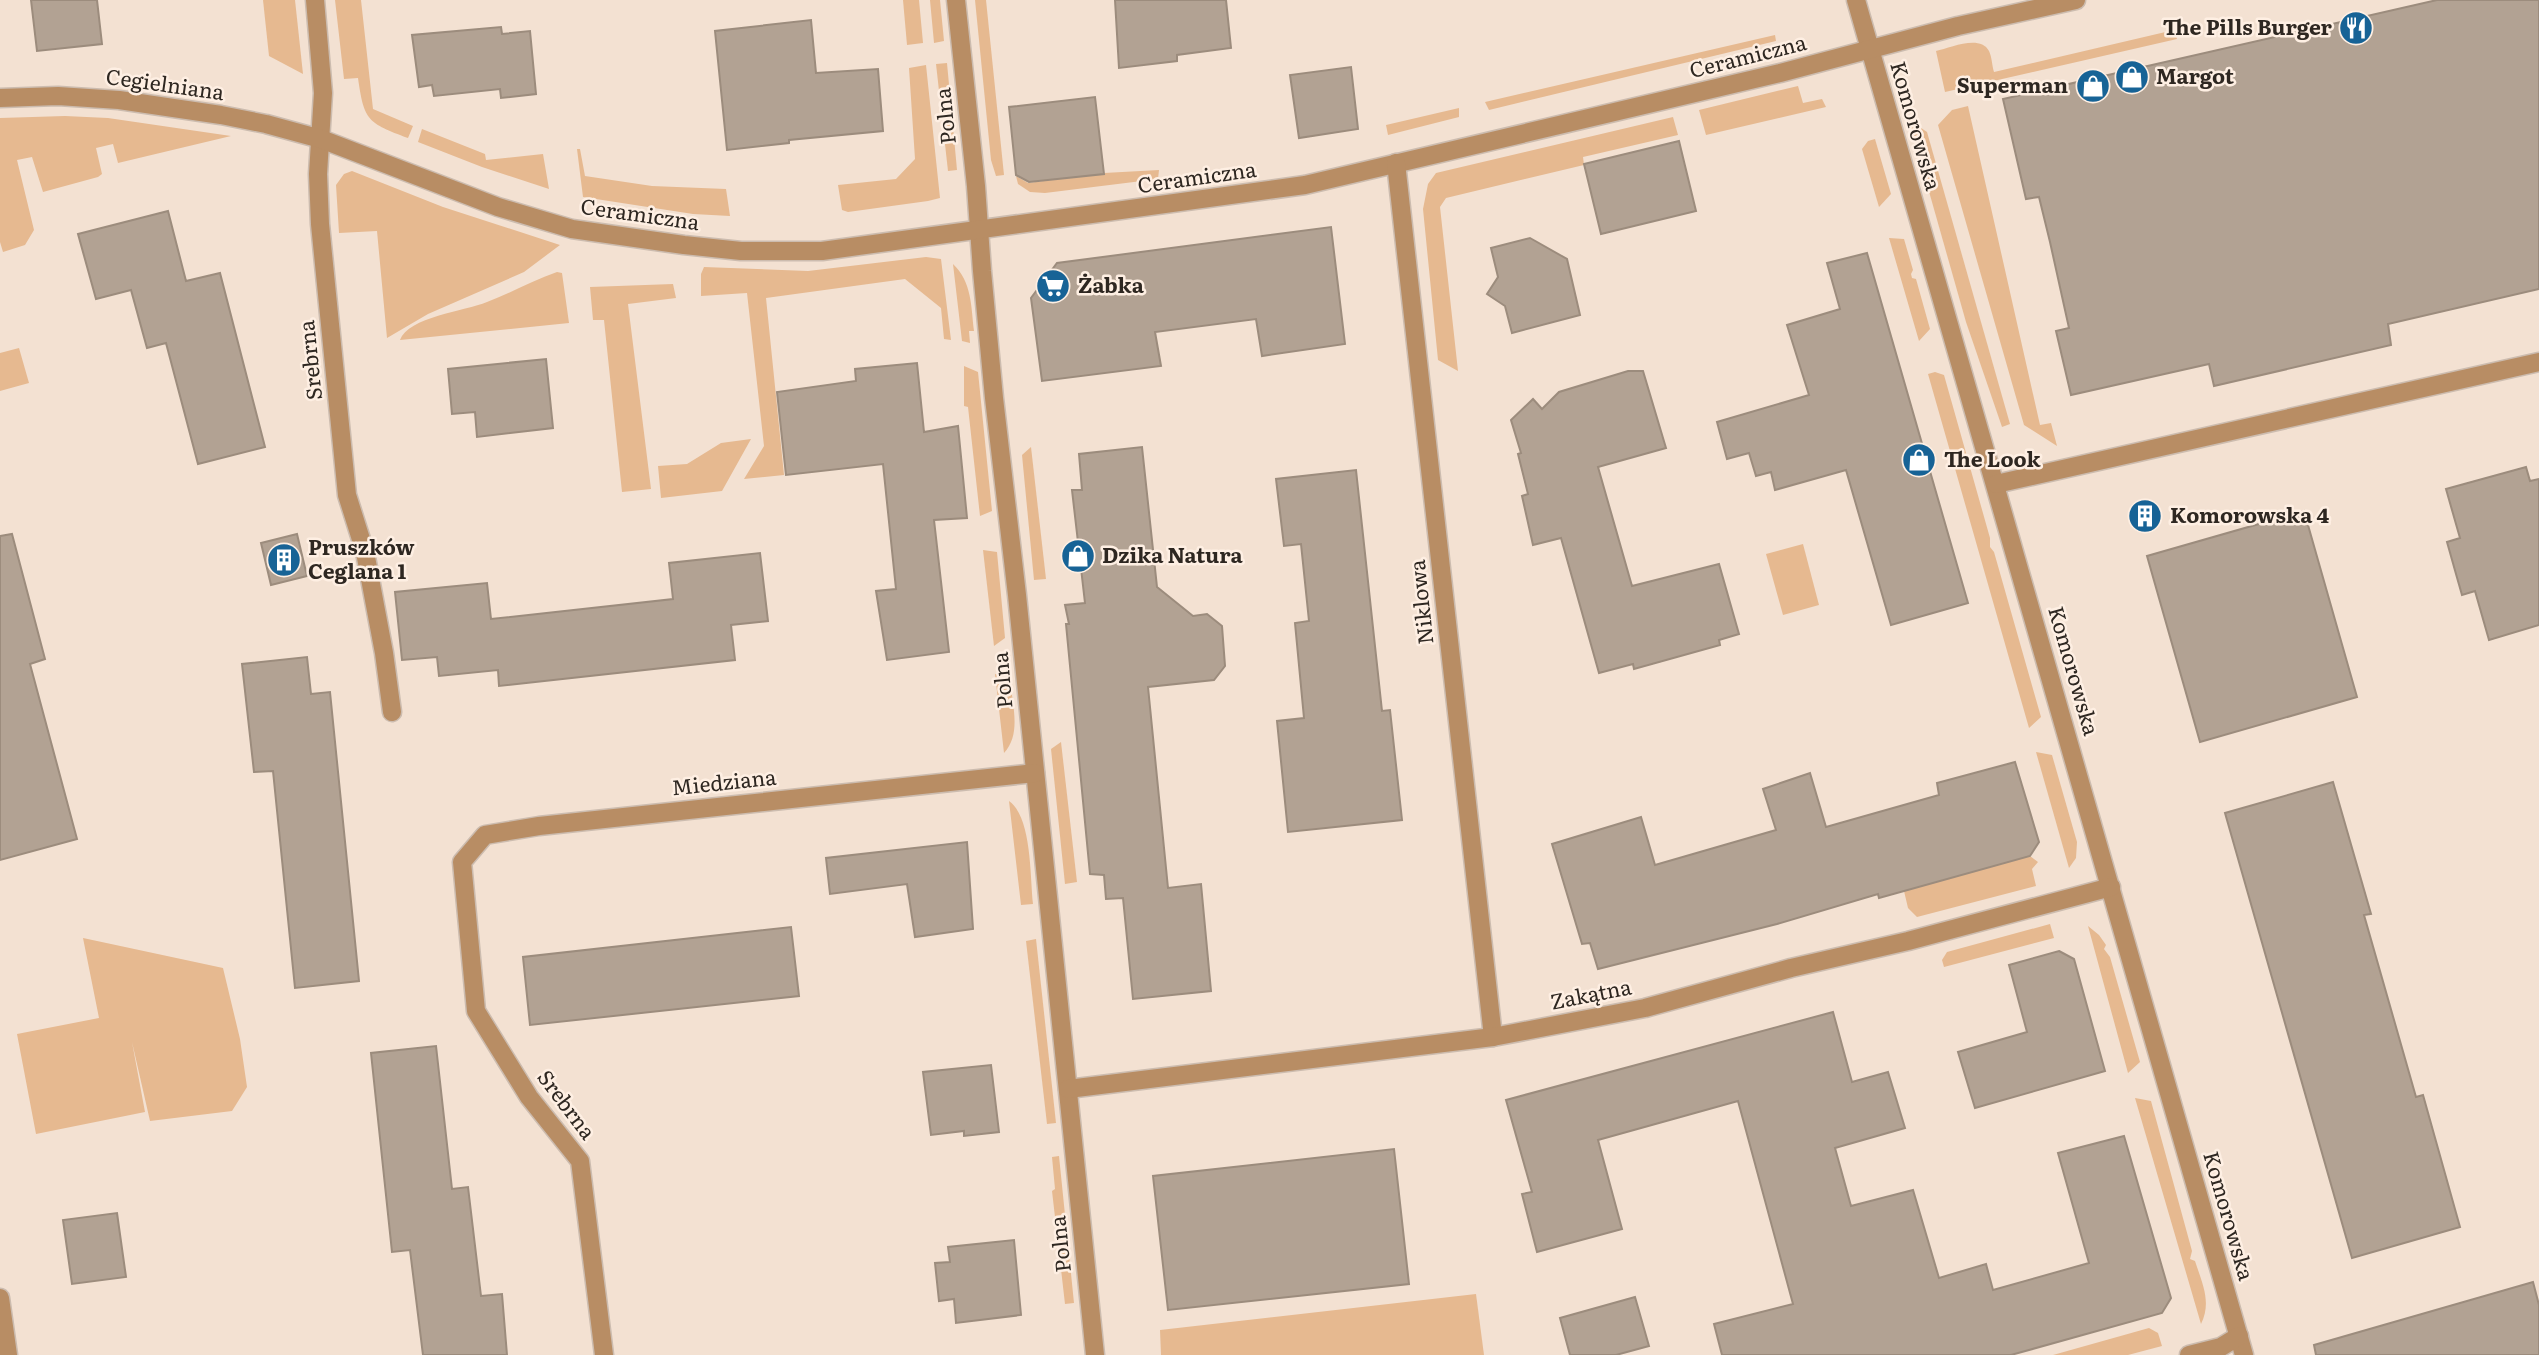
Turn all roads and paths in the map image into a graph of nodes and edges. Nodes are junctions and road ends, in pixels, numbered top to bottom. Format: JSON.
{"nodes":[{"id":1,"x":315,"y":0,"type":"edge"},
{"id":2,"x":956,"y":0,"type":"edge"},
{"id":3,"x":1856,"y":0,"type":"edge"},
{"id":4,"x":2076,"y":0,"type":"edge"},
{"id":5,"x":1870,"y":50,"type":"junction"},
{"id":6,"x":0,"y":98,"type":"edge"},
{"id":7,"x":321,"y":139,"type":"junction"},
{"id":8,"x":1395,"y":163,"type":"junction"},
{"id":9,"x":980,"y":230,"type":"junction"},
{"id":10,"x":2539,"y":362,"type":"edge"},
{"id":11,"x":1996,"y":484,"type":"junction"},
{"id":12,"x":392,"y":712,"type":"dead end"},
{"id":13,"x":1035,"y":773,"type":"junction"},
{"id":14,"x":2110,"y":887,"type":"junction"},
{"id":15,"x":464,"y":894,"type":"joint"},
{"id":16,"x":1493,"y":1037,"type":"junction"},
{"id":17,"x":1068,"y":1089,"type":"junction"},
{"id":18,"x":0,"y":1298,"type":"edge"},
{"id":19,"x":2239,"y":1336,"type":"junction"},
{"id":20,"x":8,"y":1355,"type":"edge"},
{"id":21,"x":604,"y":1355,"type":"edge"},
{"id":22,"x":1095,"y":1355,"type":"edge"},
{"id":23,"x":2189,"y":1355,"type":"edge"},
{"id":24,"x":2244,"y":1355,"type":"edge"}],
"edges":[{"from":1,"to":7,"type":"street","name":"Srebrna"},
{"from":2,"to":9,"type":"street","name":"Polna"},
{"from":3,"to":5,"type":"street","name":"Komorowska"},
{"from":4,"to":5,"type":"street","name":"Ceramiczna"},
{"from":5,"to":8,"type":"street","name":"Ceramiczna"},
{"from":5,"to":11,"type":"street","name":"Komorowska"},
{"from":6,"to":7,"type":"street","name":"Cegielniana"},
{"from":7,"to":9,"type":"street","name":"Ceramiczna"},
{"from":7,"to":12,"type":"street","name":"Srebrna"},
{"from":8,"to":9,"type":"street","name":"Ceramiczna"},
{"from":8,"to":16,"type":"street","name":"Niklowa"},
{"from":9,"to":13,"type":"street","name":"Polna"},
{"from":10,"to":11,"type":"street"},
{"from":11,"to":14,"type":"street","name":"Komorowska"},
{"from":13,"to":15,"type":"street","name":"Miedziana"},
{"from":13,"to":17,"type":"street","name":"Polna"},
{"from":14,"to":16,"type":"street","name":"Zakątna"},
{"from":14,"to":19,"type":"street","name":"Komorowska"},
{"from":15,"to":21,"type":"street","name":"Srebrna"},
{"from":16,"to":17,"type":"street","name":"Zakątna"},
{"from":17,"to":22,"type":"street","name":"Polna"},
{"from":18,"to":20,"type":"street"},
{"from":19,"to":23,"type":"street"},
{"from":19,"to":24,"type":"street","name":"Komorowska"}]}
